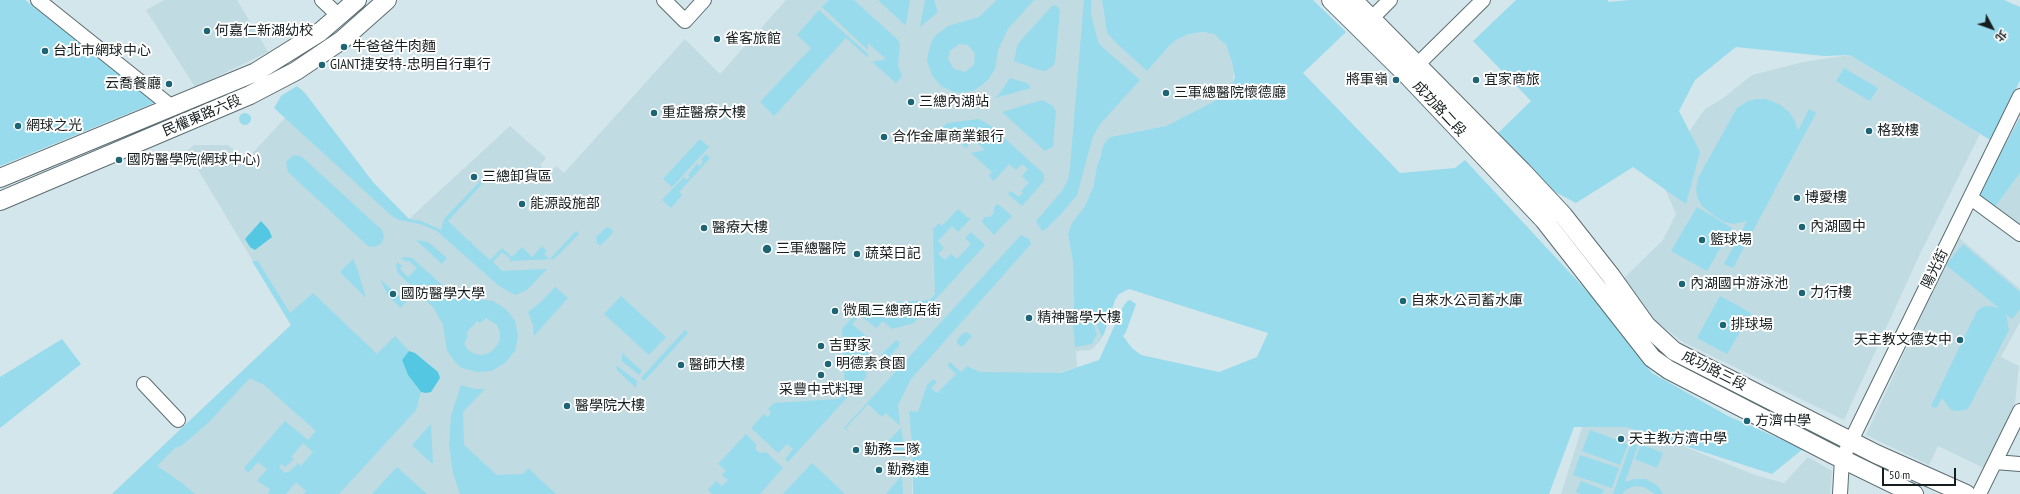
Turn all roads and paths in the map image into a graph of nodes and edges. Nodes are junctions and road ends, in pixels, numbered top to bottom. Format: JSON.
{"nodes":[{"id":1,"x":38,"y":0,"type":"edge"},
{"id":2,"x":322,"y":0,"type":"edge"},
{"id":3,"x":357,"y":0,"type":"edge"},
{"id":4,"x":387,"y":0,"type":"edge"},
{"id":5,"x":664,"y":0,"type":"edge"},
{"id":6,"x":704,"y":0,"type":"edge"},
{"id":7,"x":1332,"y":0,"type":"edge"},
{"id":8,"x":1354,"y":0,"type":"edge"},
{"id":9,"x":1390,"y":0,"type":"edge"},
{"id":10,"x":1483,"y":0,"type":"edge"},
{"id":11,"x":339,"y":16,"type":"junction"},
{"id":12,"x":1367,"y":23,"type":"junction"},
{"id":13,"x":1417,"y":65,"type":"junction"},
{"id":14,"x":2020,"y":96,"type":"edge"},
{"id":15,"x":173,"y":108,"type":"junction"},
{"id":16,"x":1522,"y":171,"type":"joint"},
{"id":17,"x":0,"y":178,"type":"edge"},
{"id":18,"x":1970,"y":198,"type":"junction"},
{"id":19,"x":0,"y":201,"type":"edge"},
{"id":20,"x":1544,"y":220,"type":"joint"},
{"id":21,"x":2020,"y":234,"type":"edge"},
{"id":22,"x":144,"y":384,"type":"dead end"},
{"id":23,"x":2020,"y":412,"type":"edge"},
{"id":24,"x":178,"y":420,"type":"dead end"},
{"id":25,"x":1850,"y":441,"type":"junction"},
{"id":26,"x":1842,"y":459,"type":"junction"},
{"id":27,"x":1995,"y":462,"type":"junction"},
{"id":28,"x":2020,"y":464,"type":"edge"},
{"id":29,"x":1840,"y":494,"type":"edge"},
{"id":30,"x":1914,"y":494,"type":"edge"},
{"id":31,"x":1966,"y":494,"type":"edge"},
{"id":32,"x":1979,"y":494,"type":"edge"}],
"edges":[{"from":1,"to":15,"type":"street"},
{"from":2,"to":11,"type":"street"},
{"from":3,"to":11,"type":"main road","name":"民權東路六段"},
{"from":4,"to":19,"type":"main road","name":"民權東路六段"},
{"from":5,"to":6,"type":"street"},
{"from":7,"to":12,"type":"main road","name":"成功路二段"},
{"from":8,"to":12,"type":"main road","name":"成功路二段"},
{"from":9,"to":12,"type":"street"},
{"from":10,"to":13,"type":"street"},
{"from":11,"to":15,"type":"main road","name":"民權東路六段"},
{"from":12,"to":13,"type":"main road","name":"成功路二段"},
{"from":12,"to":20,"type":"main road","name":"成功路二段"},
{"from":13,"to":16,"type":"main road","name":"成功路二段"},
{"from":14,"to":18,"type":"street","name":"陽光街"},
{"from":15,"to":17,"type":"main road","name":"民權東路六段"},
{"from":16,"to":25,"type":"main road","name":"成功路三段"},
{"from":18,"to":21,"type":"street"},
{"from":18,"to":25,"type":"street","name":"陽光街"},
{"from":20,"to":26,"type":"main road","name":"成功路三段"},
{"from":22,"to":24,"type":"street"},
{"from":23,"to":27,"type":"street"},
{"from":25,"to":26,"type":"street","name":"陽光街"},
{"from":25,"to":31,"type":"main road","name":"成功路三段"},
{"from":26,"to":29,"type":"street"},
{"from":26,"to":30,"type":"main road","name":"成功路三段"},
{"from":27,"to":28,"type":"street"},
{"from":27,"to":32,"type":"street"}]}
